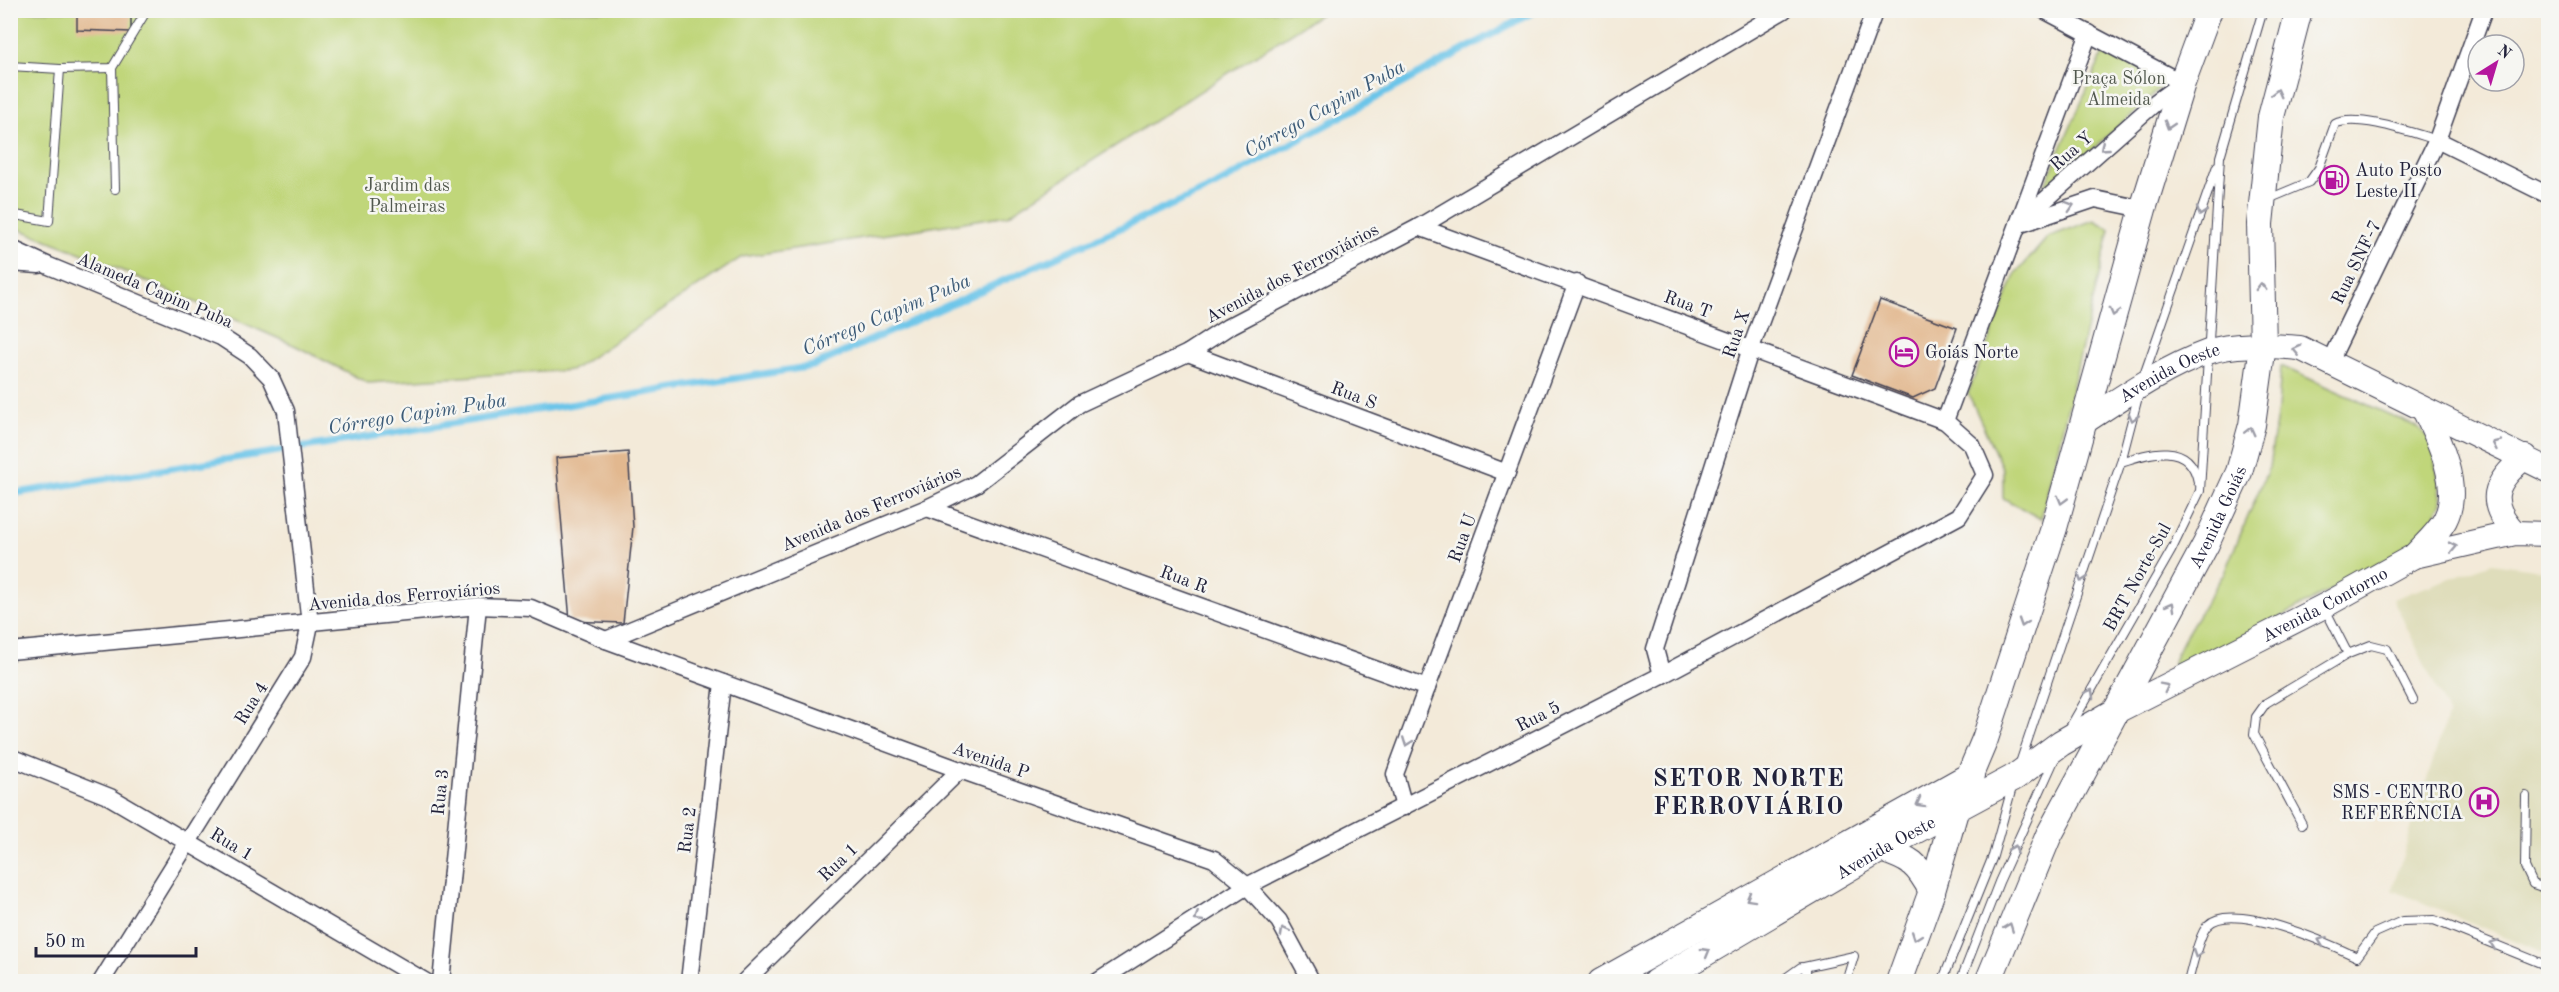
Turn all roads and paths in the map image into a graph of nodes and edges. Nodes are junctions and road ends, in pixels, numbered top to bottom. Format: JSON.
{"nodes":[{"id":1,"x":147,"y":10,"type":"edge"},
{"id":2,"x":1784,"y":10,"type":"edge"},
{"id":3,"x":1875,"y":10,"type":"edge"},
{"id":4,"x":2044,"y":10,"type":"edge"},
{"id":5,"x":2209,"y":10,"type":"edge"},
{"id":6,"x":2263,"y":10,"type":"edge"},
{"id":7,"x":2299,"y":10,"type":"edge"},
{"id":8,"x":2484,"y":10,"type":"edge"},
{"id":9,"x":2089,"y":33,"type":"junction"},
{"id":10,"x":10,"y":66,"type":"edge"},
{"id":11,"x":112,"y":68,"type":"junction"},
{"id":12,"x":60,"y":69,"type":"junction"},
{"id":13,"x":2182,"y":83,"type":"junction"},
{"id":14,"x":2437,"y":140,"type":"junction"},
{"id":15,"x":2220,"y":157,"type":"junction"},
{"id":16,"x":115,"y":189,"type":"dead end"},
{"id":17,"x":2548,"y":195,"type":"edge"},
{"id":18,"x":2263,"y":201,"type":"junction"},
{"id":19,"x":2143,"y":209,"type":"junction"},
{"id":20,"x":10,"y":214,"type":"edge"},
{"id":21,"x":2015,"y":226,"type":"junction"},
{"id":22,"x":1419,"y":227,"type":"junction"},
{"id":23,"x":10,"y":248,"type":"edge"},
{"id":24,"x":10,"y":263,"type":"edge"},
{"id":25,"x":49,"y":266,"type":"junction"},
{"id":26,"x":1577,"y":283,"type":"junction"},
{"id":27,"x":2263,"y":345,"type":"junction"},
{"id":28,"x":1751,"y":348,"type":"junction"},
{"id":29,"x":2210,"y":351,"type":"junction"},
{"id":30,"x":1188,"y":353,"type":"junction"},
{"id":31,"x":2329,"y":363,"type":"junction"},
{"id":32,"x":2142,"y":383,"type":"junction"},
{"id":33,"x":2424,"y":410,"type":"junction"},
{"id":34,"x":286,"y":411,"type":"joint"},
{"id":35,"x":1945,"y":421,"type":"junction"},
{"id":36,"x":2084,"y":422,"type":"junction"},
{"id":37,"x":2525,"y":457,"type":"junction"},
{"id":38,"x":2121,"y":462,"type":"junction"},
{"id":39,"x":2548,"y":470,"type":"edge"},
{"id":40,"x":1507,"y":473,"type":"junction"},
{"id":41,"x":1985,"y":475,"type":"joint"},
{"id":42,"x":2200,"y":491,"type":"junction"},
{"id":43,"x":927,"y":507,"type":"junction"},
{"id":44,"x":2515,"y":533,"type":"junction"},
{"id":45,"x":2548,"y":534,"type":"edge"},
{"id":46,"x":2414,"y":556,"type":"junction"},
{"id":47,"x":478,"y":606,"type":"junction"},
{"id":48,"x":2324,"y":606,"type":"junction"},
{"id":49,"x":310,"y":624,"type":"junction"},
{"id":50,"x":606,"y":640,"type":"junction"},
{"id":51,"x":10,"y":651,"type":"edge"},
{"id":52,"x":2348,"y":654,"type":"junction"},
{"id":53,"x":1662,"y":675,"type":"junction"},
{"id":54,"x":723,"y":683,"type":"junction"},
{"id":55,"x":1427,"y":688,"type":"junction"},
{"id":56,"x":2413,"y":700,"type":"dead end"},
{"id":57,"x":2113,"y":713,"type":"junction"},
{"id":58,"x":2061,"y":743,"type":"junction"},
{"id":59,"x":10,"y":757,"type":"edge"},
{"id":60,"x":960,"y":770,"type":"junction"},
{"id":61,"x":1971,"y":775,"type":"junction"},
{"id":62,"x":2015,"y":777,"type":"junction"},
{"id":63,"x":2526,"y":796,"type":"dead end"},
{"id":64,"x":1404,"y":807,"type":"junction"},
{"id":65,"x":1956,"y":808,"type":"junction"},
{"id":66,"x":2302,"y":824,"type":"dead end"},
{"id":67,"x":188,"y":841,"type":"junction"},
{"id":68,"x":1881,"y":849,"type":"junction"},
{"id":69,"x":1247,"y":886,"type":"junction"},
{"id":70,"x":2548,"y":889,"type":"edge"},
{"id":71,"x":1932,"y":891,"type":"junction"},
{"id":72,"x":2548,"y":966,"type":"edge"},
{"id":73,"x":1804,"y":967,"type":"junction"},
{"id":74,"x":101,"y":981,"type":"edge"},
{"id":75,"x":426,"y":981,"type":"edge"},
{"id":76,"x":441,"y":981,"type":"edge"},
{"id":77,"x":689,"y":981,"type":"edge"},
{"id":78,"x":744,"y":981,"type":"edge"},
{"id":79,"x":1097,"y":981,"type":"edge"},
{"id":80,"x":1312,"y":981,"type":"edge"},
{"id":81,"x":1601,"y":981,"type":"edge"},
{"id":82,"x":1656,"y":981,"type":"edge"},
{"id":83,"x":1780,"y":981,"type":"edge"},
{"id":84,"x":1807,"y":981,"type":"edge"},
{"id":85,"x":1846,"y":981,"type":"edge"},
{"id":86,"x":1899,"y":981,"type":"edge"},
{"id":87,"x":1942,"y":981,"type":"edge"},
{"id":88,"x":1960,"y":981,"type":"edge"},
{"id":89,"x":1988,"y":981,"type":"edge"},
{"id":90,"x":2188,"y":981,"type":"edge"}],
"edges":[{"from":1,"to":11,"type":"lane"},
{"from":2,"to":22,"type":"street","name":"Avenida dos Ferroviários"},
{"from":3,"to":28,"type":"street","name":"Rua X"},
{"from":4,"to":9,"type":"street"},
{"from":5,"to":13,"type":"main road"},
{"from":6,"to":15,"type":"lane"},
{"from":18,"to":7,"type":"main road","name":"Avenida Goiás","one_way":true},
{"from":8,"to":14,"type":"street","name":"Rua SNF-7"},
{"from":9,"to":13,"type":"street"},
{"from":9,"to":21,"type":"street","name":"Rua Y"},
{"from":10,"to":12,"type":"lane"},
{"from":11,"to":12,"type":"lane"},
{"from":11,"to":16,"type":"lane"},
{"from":12,"to":20,"type":"lane"},
{"from":13,"to":19,"type":"main road","one_way":true},
{"from":13,"to":21,"type":"street","name":"Rua Y","one_way":true},
{"from":14,"to":17,"type":"street"},
{"from":14,"to":18,"type":"lane"},
{"from":14,"to":31,"type":"street","name":"Rua SNF-7"},
{"from":15,"to":29,"type":"lane","name":"BRT Norte-Sul"},
{"from":15,"to":32,"type":"lane","one_way":true},
{"from":27,"to":18,"type":"main road","name":"Avenida Goiás","one_way":true},
{"from":21,"to":19,"type":"street","one_way":true},
{"from":19,"to":36,"type":"main road","one_way":true},
{"from":21,"to":35,"type":"street","name":"Rua Y"},
{"from":22,"to":26,"type":"street","name":"Rua T"},
{"from":22,"to":30,"type":"street","name":"Avenida dos Ferroviários"},
{"from":23,"to":25,"type":"street","name":"Alameda Capim Puba"},
{"from":24,"to":25,"type":"street","name":"Alameda Capim Puba"},
{"from":25,"to":34,"type":"street","name":"Alameda Capim Puba"},
{"from":26,"to":28,"type":"street","name":"Rua T"},
{"from":26,"to":40,"type":"street","name":"Rua U"},
{"from":27,"to":29,"type":"main road","name":"Avenida Oeste"},
{"from":31,"to":27,"type":"main road","one_way":true},
{"from":57,"to":27,"type":"main road","name":"Avenida Goiás","one_way":true},
{"from":28,"to":35,"type":"street","name":"Rua T"},
{"from":28,"to":53,"type":"street","name":"Rua X"},
{"from":29,"to":32,"type":"main road","name":"Avenida Oeste"},
{"from":29,"to":42,"type":"lane","name":"BRT Norte-Sul"},
{"from":30,"to":40,"type":"street","name":"Rua S"},
{"from":30,"to":43,"type":"street","name":"Avenida dos Ferroviários"},
{"from":31,"to":33,"type":"main road"},
{"from":32,"to":36,"type":"main road","name":"Avenida Oeste"},
{"from":32,"to":38,"type":"lane","one_way":true},
{"from":37,"to":33,"type":"main road","one_way":true},
{"from":33,"to":46,"type":"main road"},
{"from":34,"to":49,"type":"street","name":"Rua 4"},
{"from":35,"to":41,"type":"street","name":"Rua T"},
{"from":36,"to":61,"type":"main road","one_way":true},
{"from":37,"to":39,"type":"main road"},
{"from":37,"to":44,"type":"main road"},
{"from":38,"to":42,"type":"lane"},
{"from":38,"to":62,"type":"lane","one_way":true},
{"from":40,"to":55,"type":"street","name":"Rua U"},
{"from":41,"to":53,"type":"street","name":"Rua 5"},
{"from":58,"to":42,"type":"lane","name":"BRT Norte-Sul","one_way":true},
{"from":43,"to":50,"type":"street","name":"Avenida dos Ferroviários"},
{"from":43,"to":55,"type":"street","name":"Rua R"},
{"from":44,"to":45,"type":"main road","name":"Avenida Contorno"},
{"from":46,"to":44,"type":"main road","name":"Avenida Contorno","one_way":true},
{"from":46,"to":48,"type":"main road","name":"Avenida Contorno"},
{"from":47,"to":49,"type":"street","name":"Avenida dos Ferroviários"},
{"from":47,"to":50,"type":"street","name":"Avenida dos Ferroviários"},
{"from":47,"to":76,"type":"street","name":"Rua 3"},
{"from":48,"to":52,"type":"lane"},
{"from":57,"to":48,"type":"main road","name":"Avenida Contorno","one_way":true},
{"from":49,"to":51,"type":"street","name":"Avenida dos Ferroviários"},
{"from":49,"to":67,"type":"street","name":"Rua 4"},
{"from":50,"to":54,"type":"street","name":"Avenida P"},
{"from":52,"to":56,"type":"lane"},
{"from":52,"to":66,"type":"lane"},
{"from":53,"to":64,"type":"street","name":"Rua 5"},
{"from":54,"to":60,"type":"street","name":"Avenida P"},
{"from":54,"to":77,"type":"street","name":"Rua 2"},
{"from":55,"to":64,"type":"street","name":"Rua U","one_way":true},
{"from":57,"to":58,"type":"main road","name":"Avenida Oeste"},
{"from":89,"to":57,"type":"main road","name":"Avenida Goiás","one_way":true},
{"from":58,"to":62,"type":"main road","name":"Avenida Oeste"},
{"from":88,"to":58,"type":"lane","name":"BRT Norte-Sul","one_way":true},
{"from":59,"to":67,"type":"street","name":"Rua 1"},
{"from":60,"to":69,"type":"street","name":"Avenida P"},
{"from":60,"to":78,"type":"street","name":"Rua 1"},
{"from":61,"to":65,"type":"main road"},
{"from":61,"to":81,"type":"main road","name":"Avenida Oeste","one_way":true},
{"from":62,"to":65,"type":"main road","name":"Avenida Oeste"},
{"from":62,"to":87,"type":"lane"},
{"from":63,"to":70,"type":"lane"},
{"from":64,"to":69,"type":"street","name":"Rua 5"},
{"from":65,"to":68,"type":"main road","name":"Avenida Oeste"},
{"from":65,"to":71,"type":"main road"},
{"from":67,"to":74,"type":"street","name":"Rua 4"},
{"from":67,"to":75,"type":"street","name":"Rua 1"},
{"from":68,"to":71,"type":"main road"},
{"from":82,"to":68,"type":"main road","name":"Avenida Oeste","one_way":true},
{"from":69,"to":79,"type":"street","name":"Rua 5","one_way":true},
{"from":80,"to":69,"type":"street","name":"Avenida P","one_way":true},
{"from":71,"to":86,"type":"main road","one_way":true},
{"from":72,"to":90,"type":"lane","one_way":true},
{"from":73,"to":83,"type":"lane"},
{"from":73,"to":84,"type":"lane"},
{"from":73,"to":85,"type":"lane"}]}
